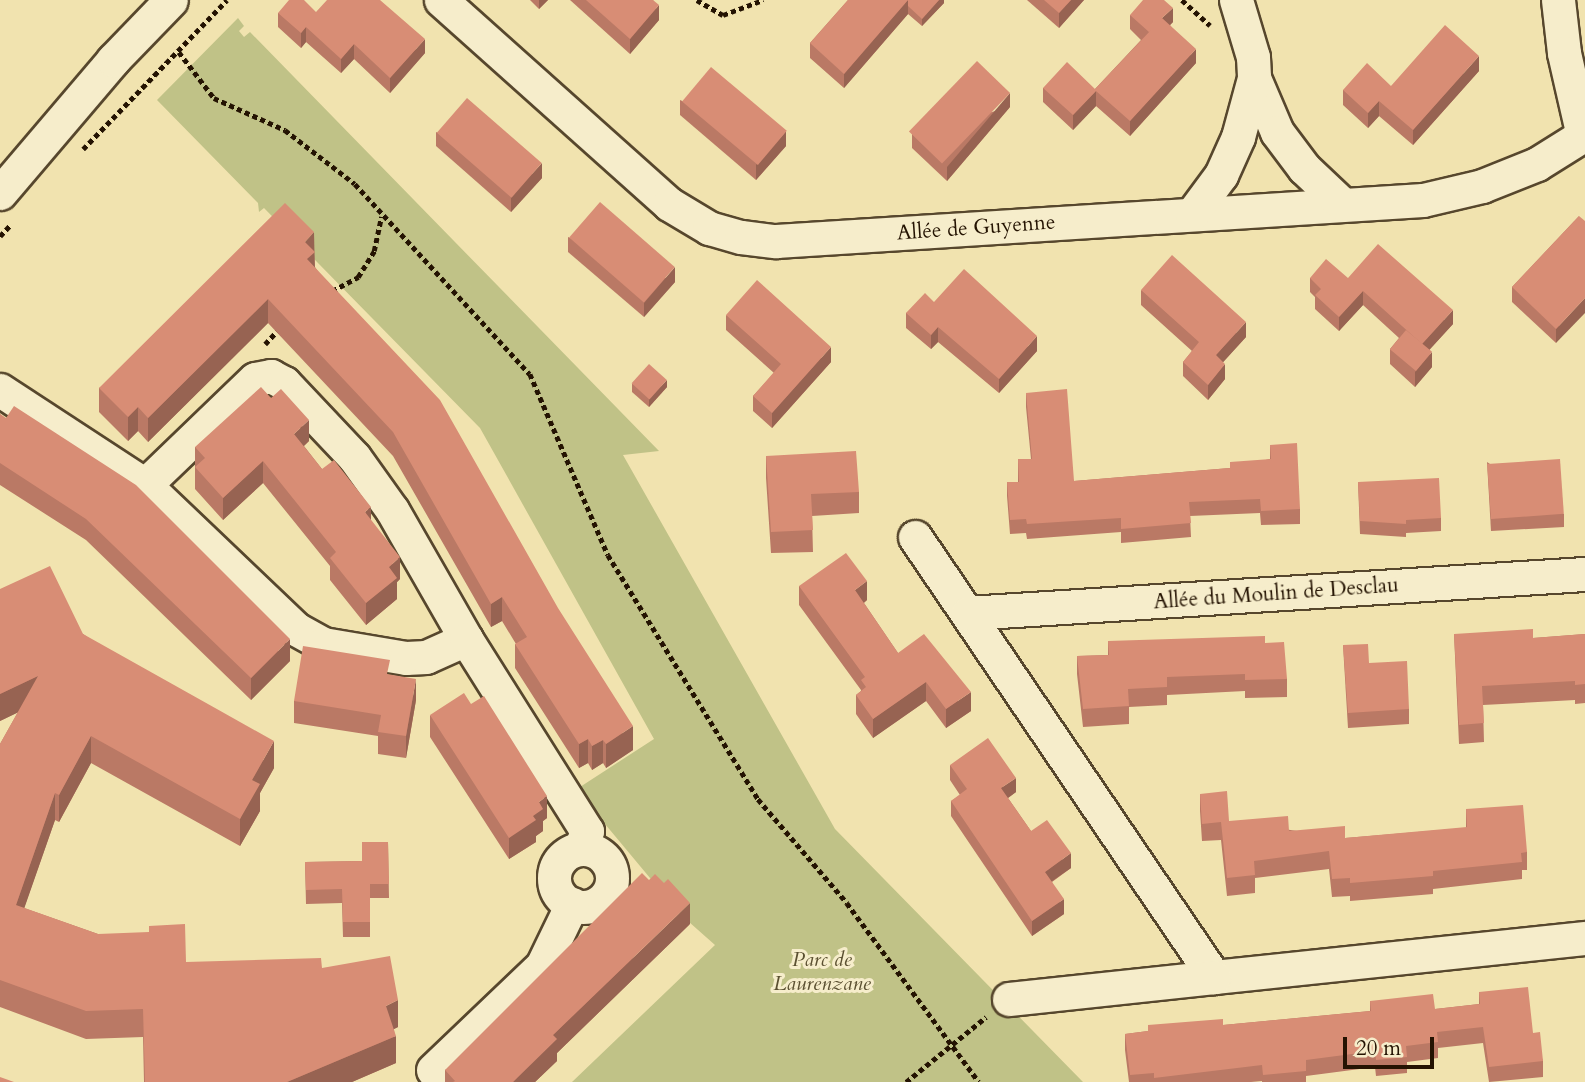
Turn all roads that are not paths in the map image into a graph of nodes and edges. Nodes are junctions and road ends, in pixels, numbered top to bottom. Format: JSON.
{"nodes":[{"id":1,"x":171,"y":0,"type":"edge"},
{"id":2,"x":441,"y":0,"type":"edge"},
{"id":3,"x":1237,"y":0,"type":"edge"},
{"id":4,"x":1558,"y":0,"type":"edge"},
{"id":5,"x":1254,"y":78,"type":"junction"},
{"id":6,"x":1584,"y":135,"type":"edge"},
{"id":7,"x":1341,"y":203,"type":"junction"},
{"id":8,"x":9,"y":205,"type":"edge"},
{"id":9,"x":1192,"y":214,"type":"junction"},
{"id":10,"x":0,"y":390,"type":"edge"},
{"id":11,"x":145,"y":485,"type":"junction"},
{"id":12,"x":915,"y":537,"type":"dead end"},
{"id":13,"x":1585,"y":574,"type":"edge"},
{"id":14,"x":968,"y":613,"type":"junction"},
{"id":15,"x":466,"y":639,"type":"junction"},
{"id":16,"x":1585,"y":938,"type":"edge"},
{"id":17,"x":1214,"y":977,"type":"junction"},
{"id":18,"x":1009,"y":999,"type":"road end"},
{"id":19,"x":433,"y":1070,"type":"dead end"}],
"edges":[{"from":1,"to":8,"type":"street"},
{"from":2,"to":9,"type":"street","name":"Allée de Guyenne"},
{"from":3,"to":5,"type":"street"},
{"from":4,"to":6,"type":"street","name":"Allée de Guyenne"},
{"from":5,"to":7,"type":"street"},
{"from":5,"to":9,"type":"street"},
{"from":6,"to":7,"type":"street","name":"Allée de Guyenne"},
{"from":7,"to":9,"type":"street","name":"Allée de Guyenne"},
{"from":10,"to":11,"type":"street"},
{"from":11,"to":15,"type":"street"},
{"from":11,"to":15,"type":"street"},
{"from":12,"to":14,"type":"street"},
{"from":13,"to":14,"type":"street","name":"Allée du Moulin de Desclau"},
{"from":14,"to":17,"type":"street"},
{"from":15,"to":19,"type":"street"},
{"from":16,"to":17,"type":"street"},
{"from":17,"to":18,"type":"street"}]}
